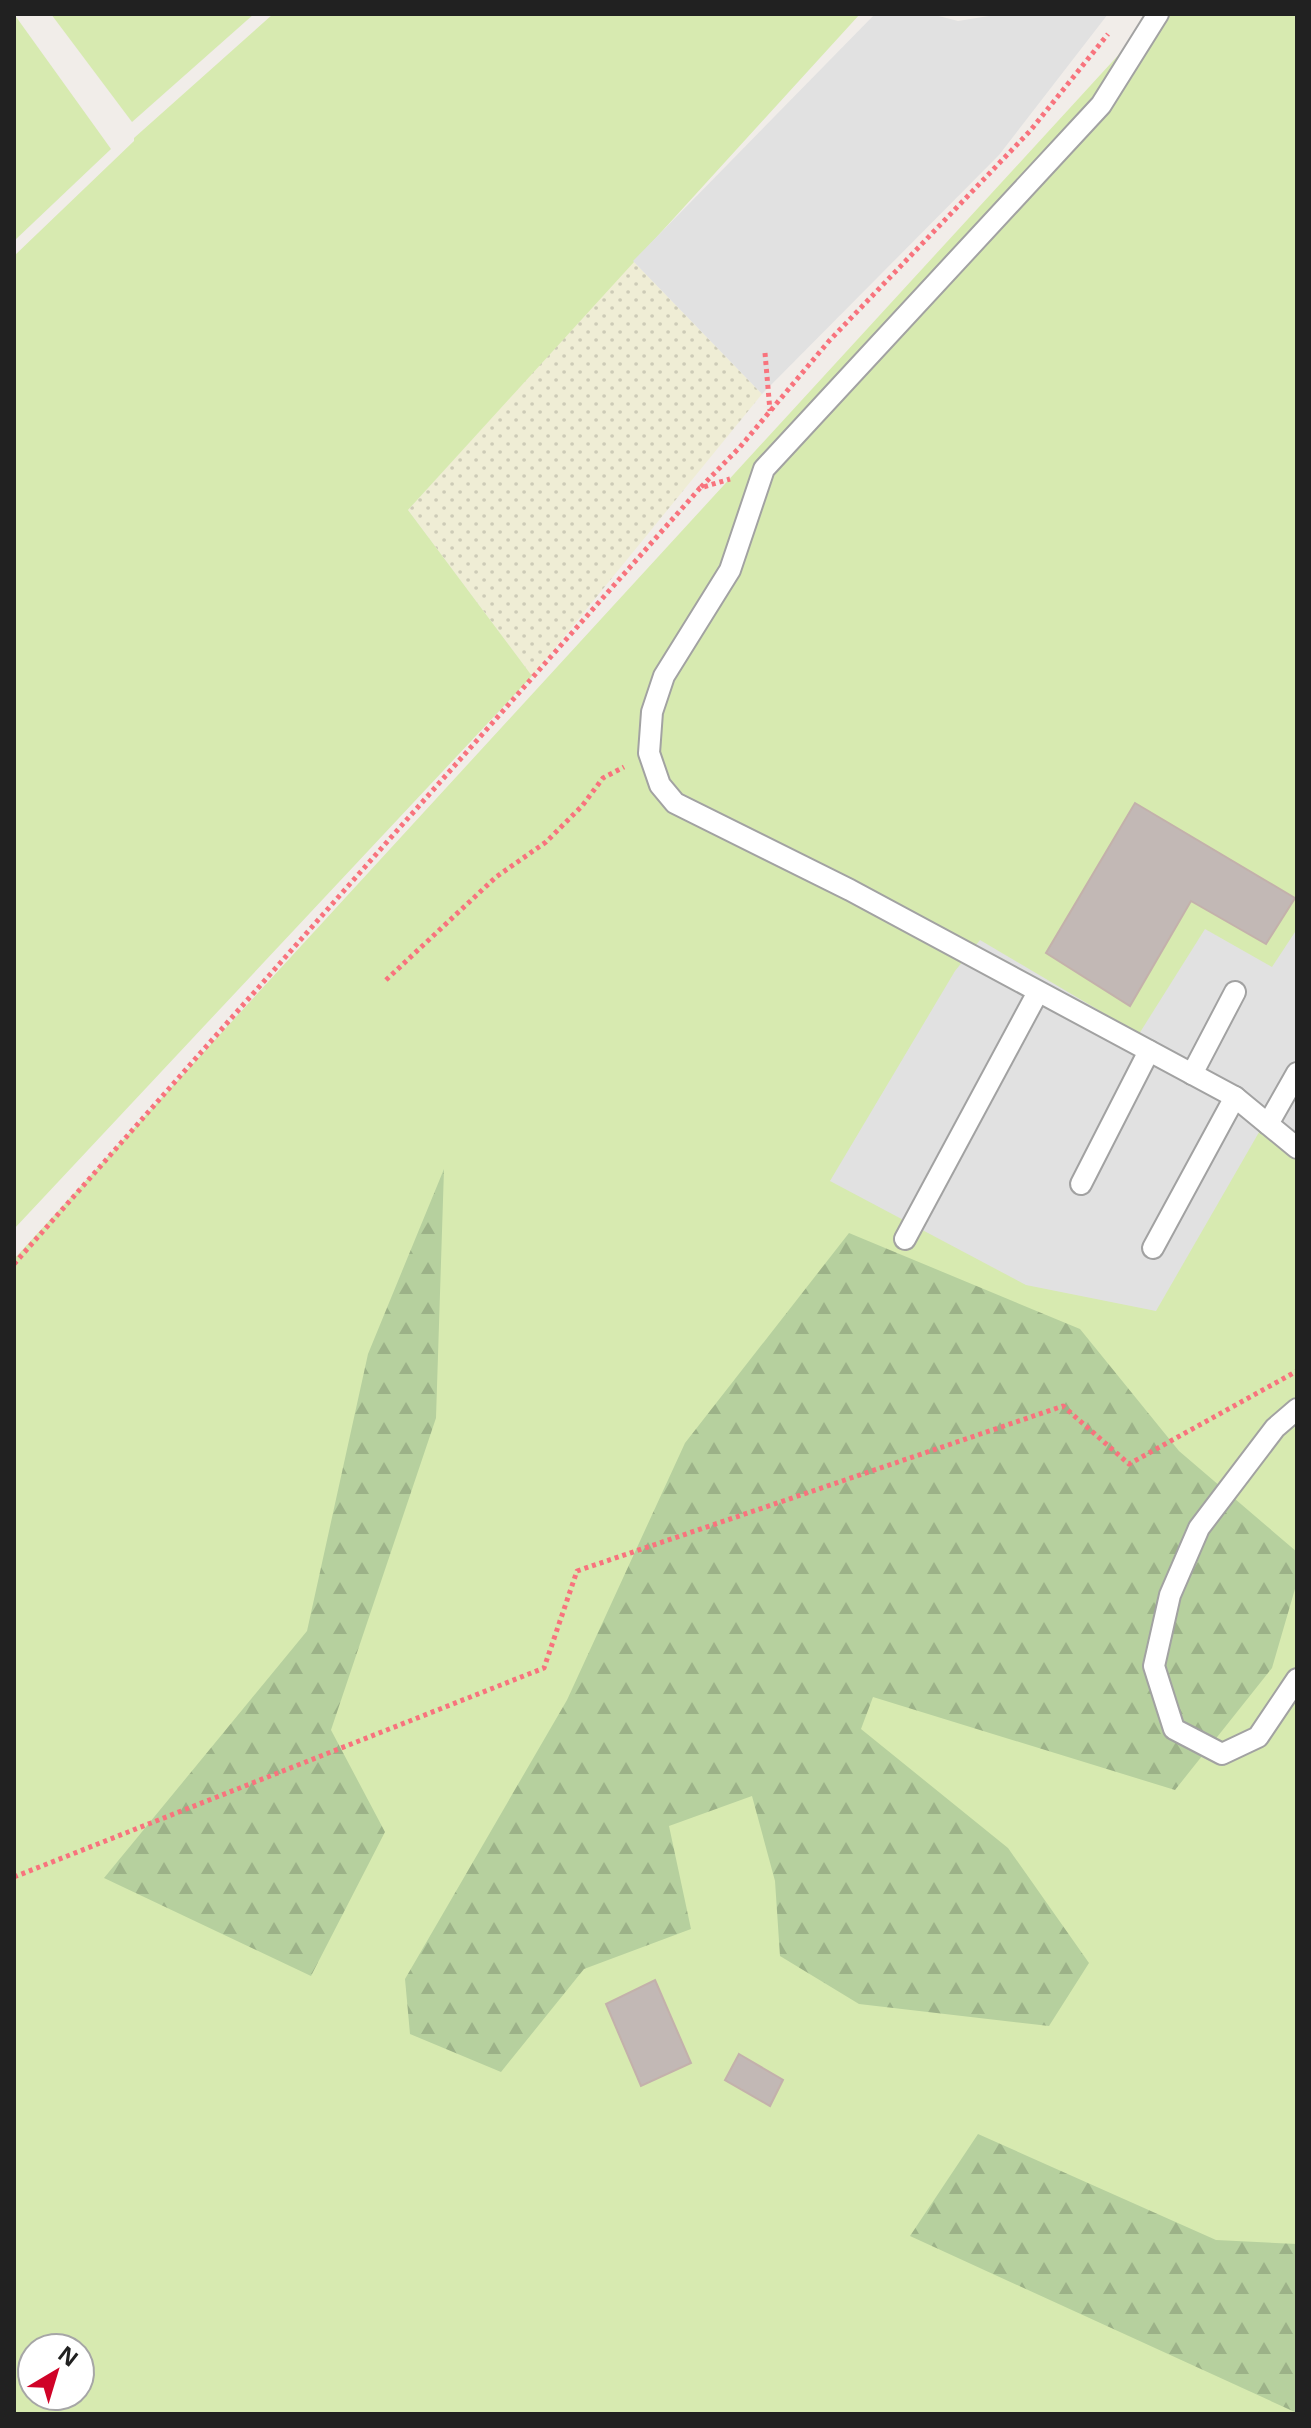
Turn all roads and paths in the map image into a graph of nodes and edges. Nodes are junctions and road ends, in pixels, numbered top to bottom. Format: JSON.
{"nodes":[{"id":1,"x":1158,"y":14,"type":"edge"},
{"id":2,"x":1114,"y":26,"type":"dead end"},
{"id":3,"x":765,"y":353,"type":"dead end"},
{"id":4,"x":770,"y":412,"type":"junction"},
{"id":5,"x":764,"y":469,"type":"junction"},
{"id":6,"x":700,"y":488,"type":"junction"},
{"id":7,"x":649,"y":753,"type":"junction"},
{"id":8,"x":386,"y":980,"type":"dead end"},
{"id":9,"x":1038,"y":992,"type":"junction"},
{"id":10,"x":1235,"y":992,"type":"dead end"},
{"id":11,"x":1149,"y":1051,"type":"junction"},
{"id":12,"x":1297,"y":1073,"type":"edge"},
{"id":13,"x":1192,"y":1074,"type":"junction"},
{"id":14,"x":1235,"y":1097,"type":"junction"},
{"id":15,"x":1268,"y":1124,"type":"junction"},
{"id":16,"x":1297,"y":1148,"type":"edge"},
{"id":17,"x":1081,"y":1184,"type":"dead end"},
{"id":18,"x":905,"y":1239,"type":"dead end"},
{"id":19,"x":1153,"y":1248,"type":"dead end"},
{"id":20,"x":14,"y":1264,"type":"edge"},
{"id":21,"x":1297,"y":1371,"type":"edge"},
{"id":22,"x":1297,"y":1409,"type":"edge"},
{"id":23,"x":1297,"y":1679,"type":"edge"},
{"id":24,"x":14,"y":1877,"type":"edge"}],
"edges":[{"from":1,"to":5,"type":"lane"},
{"from":2,"to":4,"type":"path"},
{"from":3,"to":4,"type":"path"},
{"from":4,"to":6,"type":"path"},
{"from":5,"to":6,"type":"path"},
{"from":5,"to":7,"type":"lane"},
{"from":6,"to":20,"type":"path"},
{"from":7,"to":8,"type":"path"},
{"from":7,"to":9,"type":"lane"},
{"from":9,"to":11,"type":"lane"},
{"from":9,"to":18,"type":"lane"},
{"from":10,"to":13,"type":"lane"},
{"from":11,"to":13,"type":"lane"},
{"from":11,"to":17,"type":"lane"},
{"from":12,"to":15,"type":"lane"},
{"from":13,"to":14,"type":"lane"},
{"from":14,"to":15,"type":"lane"},
{"from":14,"to":19,"type":"lane"},
{"from":15,"to":16,"type":"lane"},
{"from":21,"to":24,"type":"path"},
{"from":22,"to":23,"type":"lane"}]}
